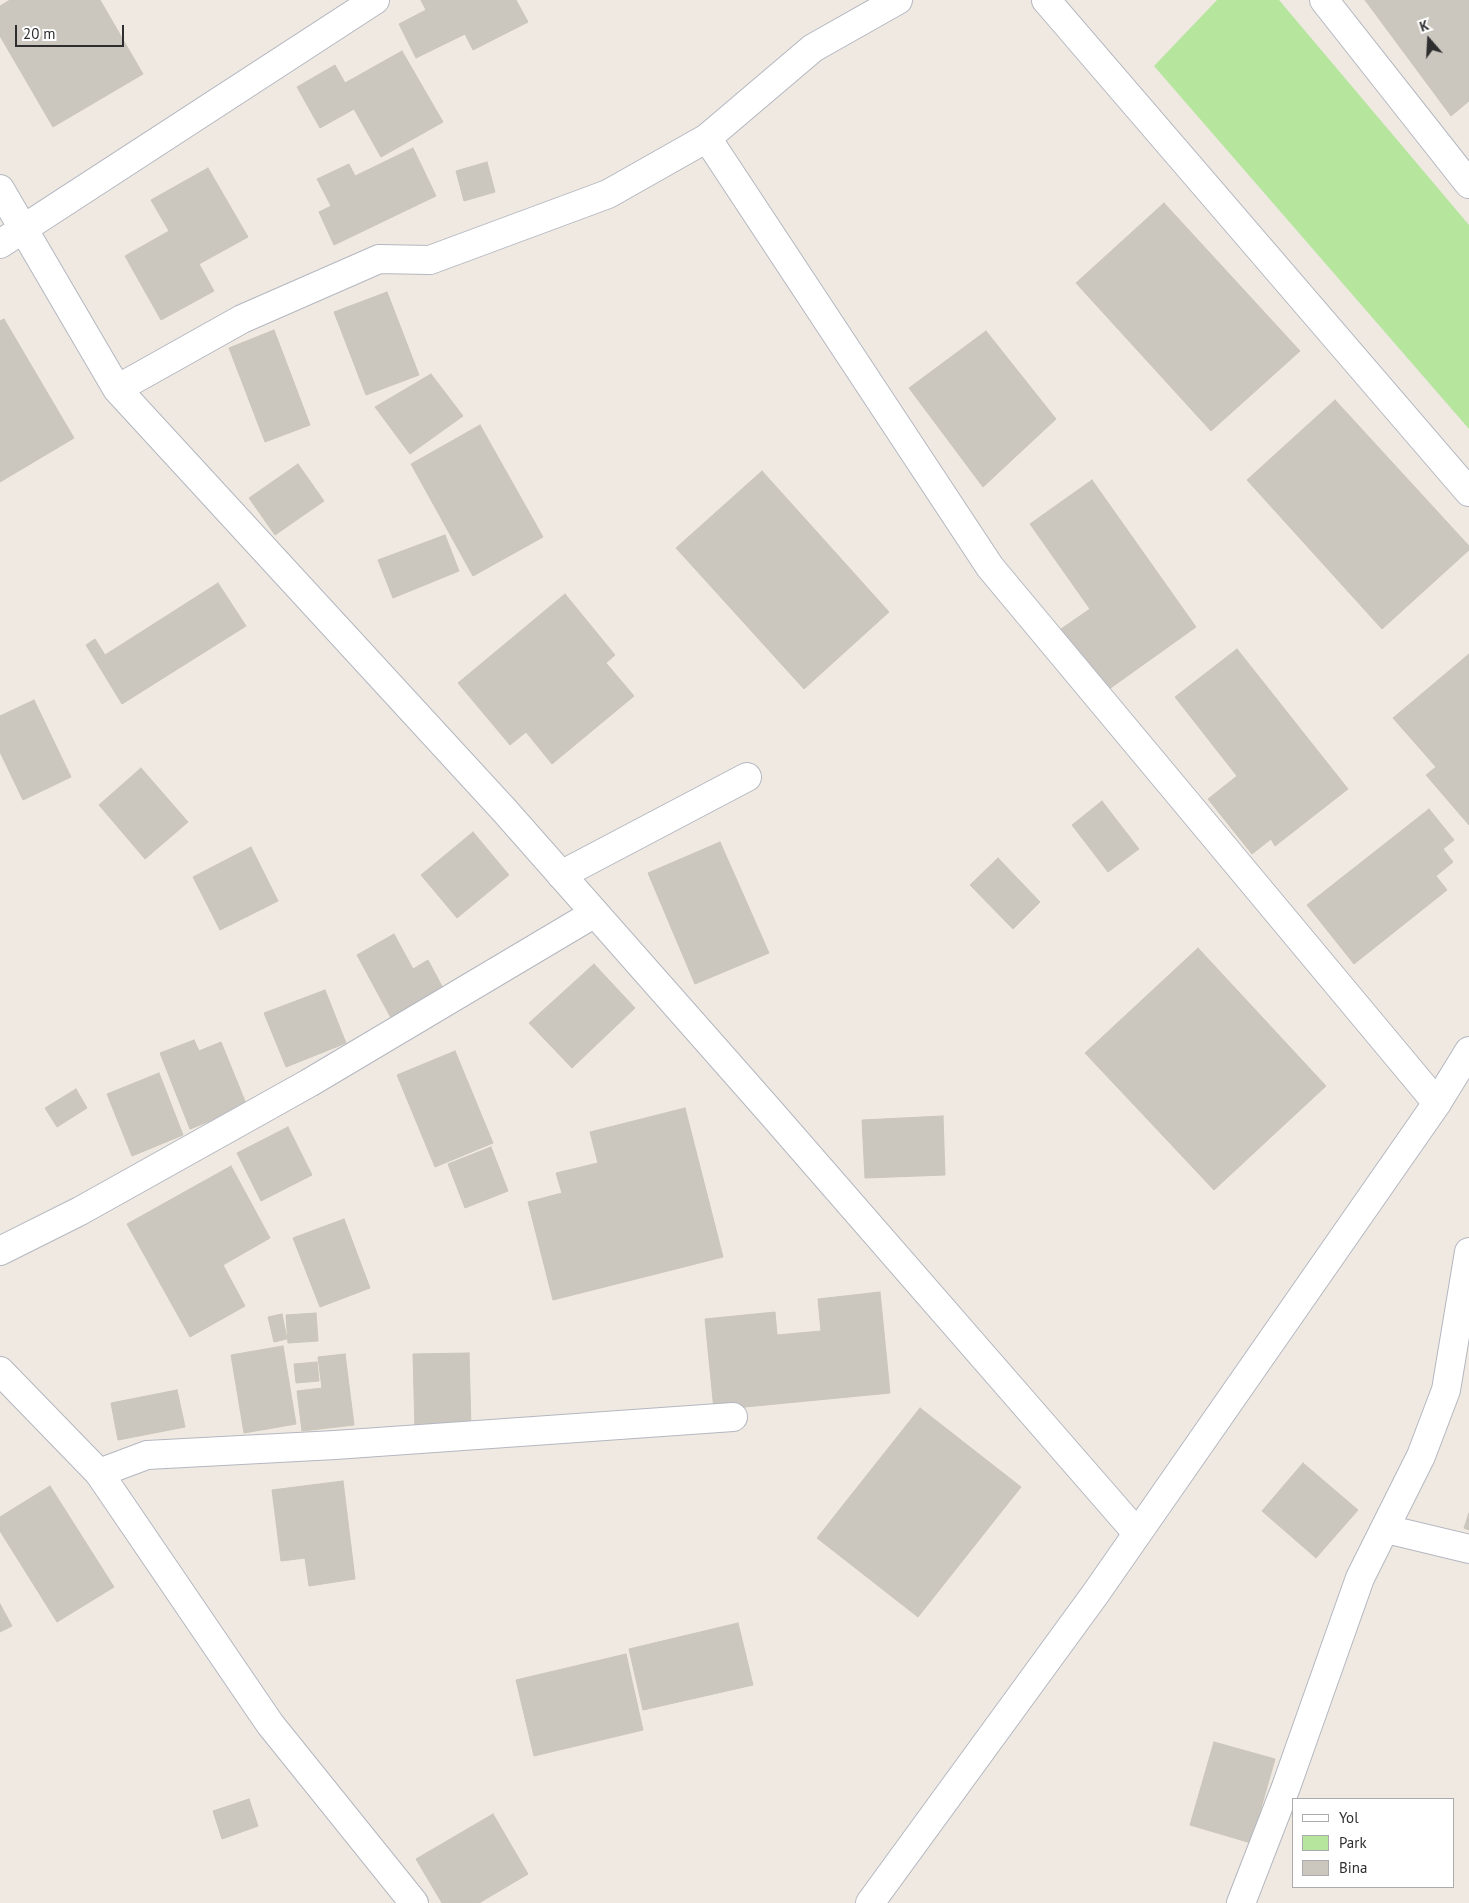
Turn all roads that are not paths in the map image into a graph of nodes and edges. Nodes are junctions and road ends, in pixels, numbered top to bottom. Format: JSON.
{"nodes":[{"id":1,"x":375,"y":0,"type":"edge"},
{"id":2,"x":898,"y":0,"type":"edge"},
{"id":3,"x":1046,"y":0,"type":"edge"},
{"id":4,"x":1324,"y":0,"type":"edge"},
{"id":5,"x":707,"y":138,"type":"junction"},
{"id":6,"x":1469,"y":184,"type":"edge"},
{"id":7,"x":0,"y":190,"type":"edge"},
{"id":8,"x":24,"y":229,"type":"junction"},
{"id":9,"x":0,"y":244,"type":"edge"},
{"id":10,"x":118,"y":389,"type":"junction"},
{"id":11,"x":1469,"y":492,"type":"edge"},
{"id":12,"x":747,"y":777,"type":"dead end"},
{"id":13,"x":561,"y":875,"type":"junction"},
{"id":14,"x":594,"y":913,"type":"junction"},
{"id":15,"x":1469,"y":1051,"type":"edge"},
{"id":16,"x":1437,"y":1103,"type":"junction"},
{"id":17,"x":0,"y":1251,"type":"edge"},
{"id":18,"x":1469,"y":1252,"type":"edge"},
{"id":19,"x":0,"y":1371,"type":"edge"},
{"id":20,"x":733,"y":1417,"type":"dead end"},
{"id":21,"x":99,"y":1473,"type":"junction"},
{"id":22,"x":1386,"y":1529,"type":"junction"},
{"id":23,"x":1137,"y":1533,"type":"junction"},
{"id":24,"x":1469,"y":1549,"type":"edge"},
{"id":25,"x":414,"y":1903,"type":"edge"},
{"id":26,"x":870,"y":1903,"type":"edge"},
{"id":27,"x":1241,"y":1903,"type":"edge"}],
"edges":[{"from":1,"to":8,"type":"street"},
{"from":2,"to":5,"type":"street"},
{"from":3,"to":11,"type":"street"},
{"from":4,"to":6,"type":"street"},
{"from":5,"to":10,"type":"street"},
{"from":5,"to":16,"type":"street"},
{"from":7,"to":8,"type":"street"},
{"from":8,"to":9,"type":"street"},
{"from":8,"to":10,"type":"street"},
{"from":10,"to":13,"type":"street"},
{"from":12,"to":13,"type":"street"},
{"from":13,"to":14,"type":"street"},
{"from":14,"to":17,"type":"street"},
{"from":14,"to":23,"type":"street"},
{"from":15,"to":16,"type":"street"},
{"from":16,"to":23,"type":"street"},
{"from":18,"to":22,"type":"street"},
{"from":19,"to":21,"type":"street"},
{"from":20,"to":21,"type":"street"},
{"from":21,"to":25,"type":"street"},
{"from":22,"to":24,"type":"street"},
{"from":22,"to":27,"type":"street"},
{"from":23,"to":26,"type":"street"}]}
